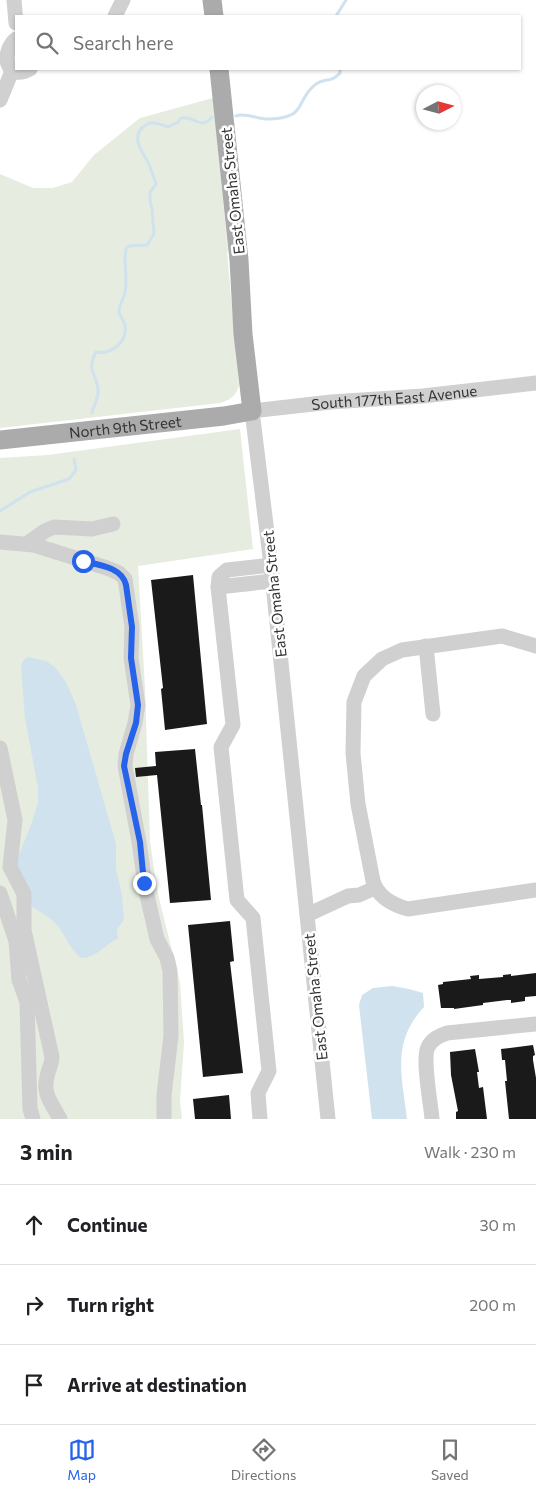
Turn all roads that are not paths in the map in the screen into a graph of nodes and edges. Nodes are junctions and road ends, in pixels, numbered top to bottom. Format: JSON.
{"nodes":[{"id":1,"x":14,"y":0,"type":"edge"},
{"id":2,"x":123,"y":0,"type":"edge"},
{"id":3,"x":212,"y":0,"type":"edge"},
{"id":4,"x":15,"y":15,"type":"edge"},
{"id":5,"x":116,"y":15,"type":"edge"},
{"id":6,"x":214,"y":15,"type":"edge"},
{"id":7,"x":15,"y":40,"type":"edge"},
{"id":8,"x":28,"y":70,"type":"edge"},
{"id":9,"x":219,"y":70,"type":"edge"},
{"id":10,"x":12,"y":71,"type":"junction"},
{"id":11,"x":0,"y":100,"type":"edge"},
{"id":12,"x":536,"y":383,"type":"edge"},
{"id":13,"x":252,"y":411,"type":"junction"},
{"id":14,"x":0,"y":440,"type":"edge"},
{"id":15,"x":113,"y":524,"type":"dead end"},
{"id":16,"x":0,"y":542,"type":"edge"},
{"id":17,"x":28,"y":543,"type":"junction"},
{"id":18,"x":271,"y":565,"type":"junction"},
{"id":19,"x":246,"y":568,"type":"junction"},
{"id":20,"x":272,"y":581,"type":"junction"},
{"id":21,"x":248,"y":584,"type":"junction"},
{"id":22,"x":218,"y":588,"type":"junction"},
{"id":23,"x":426,"y":646,"type":"junction"},
{"id":24,"x":536,"y":646,"type":"edge"},
{"id":25,"x":433,"y":714,"type":"dead end"},
{"id":26,"x":0,"y":748,"type":"edge"},
{"id":27,"x":375,"y":888,"type":"junction"},
{"id":28,"x":536,"y":890,"type":"edge"},
{"id":29,"x":0,"y":893,"type":"edge"},
{"id":30,"x":307,"y":915,"type":"junction"},
{"id":31,"x":536,"y":1024,"type":"edge"},
{"id":32,"x":33,"y":1119,"type":"edge"},
{"id":33,"x":60,"y":1119,"type":"edge"},
{"id":34,"x":164,"y":1119,"type":"edge"},
{"id":35,"x":260,"y":1119,"type":"edge"},
{"id":36,"x":328,"y":1119,"type":"edge"},
{"id":37,"x":432,"y":1119,"type":"edge"}],
"edges":[{"from":1,"to":4,"type":"street"},
{"from":2,"to":5,"type":"street"},
{"from":3,"to":6,"type":"main road"},
{"from":7,"to":10,"type":"street"},
{"from":8,"to":10,"type":"street"},
{"from":9,"to":13,"type":"main road","name":"East Omaha Street"},
{"from":10,"to":11,"type":"street"},
{"from":12,"to":13,"type":"street","name":"South 177th East Avenue"},
{"from":13,"to":14,"type":"main road","name":"North 9th Street"},
{"from":13,"to":18,"type":"street","name":"East Omaha Street"},
{"from":15,"to":17,"type":"street"},
{"from":16,"to":17,"type":"street"},
{"from":17,"to":34,"type":"street"},
{"from":18,"to":19,"type":"street"},
{"from":18,"to":20,"type":"street","name":"East Omaha Street"},
{"from":19,"to":21,"type":"street"},
{"from":19,"to":22,"type":"street"},
{"from":20,"to":21,"type":"street"},
{"from":20,"to":30,"type":"street","name":"East Omaha Street"},
{"from":21,"to":22,"type":"street"},
{"from":22,"to":35,"type":"street"},
{"from":23,"to":24,"type":"street"},
{"from":23,"to":25,"type":"street"},
{"from":23,"to":27,"type":"street"},
{"from":26,"to":33,"type":"street"},
{"from":27,"to":28,"type":"street"},
{"from":27,"to":30,"type":"street"},
{"from":29,"to":32,"type":"street"},
{"from":30,"to":36,"type":"street","name":"East Omaha Street"},
{"from":31,"to":37,"type":"street"}]}
